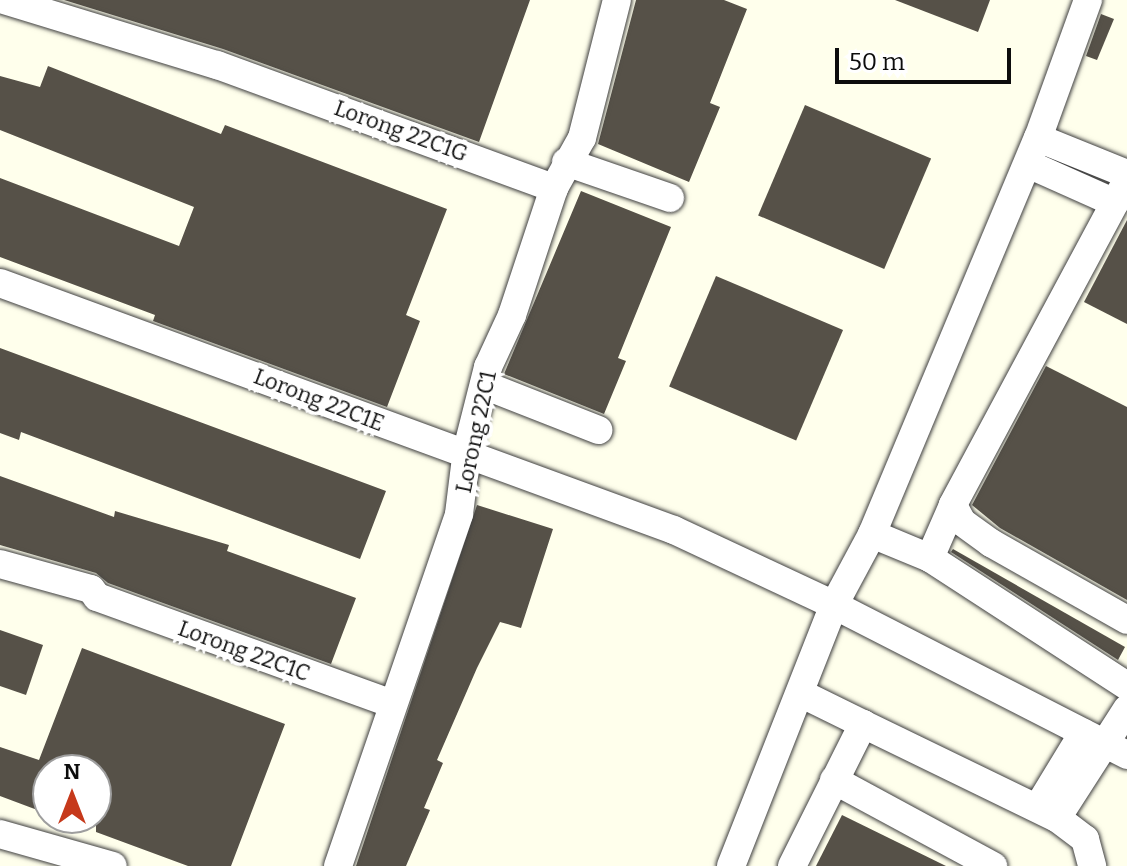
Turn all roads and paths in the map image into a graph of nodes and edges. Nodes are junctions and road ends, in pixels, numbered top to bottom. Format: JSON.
{"nodes":[{"id":1,"x":4,"y":0,"type":"edge"},
{"id":2,"x":617,"y":0,"type":"edge"},
{"id":3,"x":1088,"y":0,"type":"edge"},
{"id":4,"x":1033,"y":151,"type":"junction"},
{"id":5,"x":566,"y":162,"type":"junction"},
{"id":6,"x":1127,"y":174,"type":"edge"},
{"id":7,"x":554,"y":188,"type":"junction"},
{"id":8,"x":1121,"y":192,"type":"edge"},
{"id":9,"x":670,"y":198,"type":"dead end"},
{"id":10,"x":0,"y":283,"type":"edge"},
{"id":11,"x":484,"y":385,"type":"junction"},
{"id":12,"x":598,"y":430,"type":"dead end"},
{"id":13,"x":467,"y":450,"type":"junction"},
{"id":14,"x":953,"y":505,"type":"junction"},
{"id":15,"x":872,"y":534,"type":"junction"},
{"id":16,"x":930,"y":558,"type":"junction"},
{"id":17,"x":0,"y":564,"type":"edge"},
{"id":18,"x":834,"y":605,"type":"junction"},
{"id":19,"x":1127,"y":620,"type":"edge"},
{"id":20,"x":1127,"y":686,"type":"edge"},
{"id":21,"x":802,"y":694,"type":"junction"},
{"id":22,"x":392,"y":704,"type":"junction"},
{"id":23,"x":1127,"y":709,"type":"edge"},
{"id":24,"x":863,"y":724,"type":"junction"},
{"id":25,"x":1104,"y":744,"type":"edge"},
{"id":26,"x":834,"y":780,"type":"junction"},
{"id":27,"x":1048,"y":812,"type":"junction"},
{"id":28,"x":0,"y":834,"type":"edge"},
{"id":29,"x":113,"y":866,"type":"edge"},
{"id":30,"x":338,"y":866,"type":"edge"},
{"id":31,"x":731,"y":866,"type":"edge"},
{"id":32,"x":792,"y":866,"type":"edge"},
{"id":33,"x":993,"y":866,"type":"edge"},
{"id":34,"x":1092,"y":866,"type":"edge"}],
"edges":[{"from":1,"to":7,"type":"street","name":"Lorong 22C1G"},
{"from":2,"to":5,"type":"street","name":"Lorong 22C1"},
{"from":3,"to":4,"type":"street"},
{"from":4,"to":6,"type":"street"},
{"from":4,"to":8,"type":"street"},
{"from":4,"to":15,"type":"street"},
{"from":5,"to":7,"type":"street","name":"Lorong 22C1"},
{"from":5,"to":9,"type":"street"},
{"from":7,"to":11,"type":"street","name":"Lorong 22C1"},
{"from":8,"to":14,"type":"street"},
{"from":10,"to":13,"type":"street","name":"Lorong 22C1E"},
{"from":11,"to":12,"type":"street"},
{"from":11,"to":13,"type":"street","name":"Lorong 22C1"},
{"from":13,"to":18,"type":"street","name":"Lorong 22C1E"},
{"from":13,"to":22,"type":"street","name":"Lorong 22C1"},
{"from":14,"to":16,"type":"street"},
{"from":14,"to":19,"type":"street"},
{"from":15,"to":16,"type":"street"},
{"from":15,"to":18,"type":"street"},
{"from":16,"to":20,"type":"street"},
{"from":17,"to":22,"type":"street","name":"Lorong 22C1C"},
{"from":18,"to":21,"type":"street"},
{"from":18,"to":25,"type":"street","name":"Lorong 22C1E"},
{"from":21,"to":24,"type":"street"},
{"from":21,"to":31,"type":"street"},
{"from":22,"to":30,"type":"street","name":"Lorong 22C1"},
{"from":23,"to":25,"type":"street"},
{"from":24,"to":26,"type":"street"},
{"from":24,"to":27,"type":"street"},
{"from":25,"to":27,"type":"street"},
{"from":26,"to":32,"type":"street"},
{"from":26,"to":33,"type":"street"},
{"from":27,"to":34,"type":"street"},
{"from":28,"to":29,"type":"street"}]}
